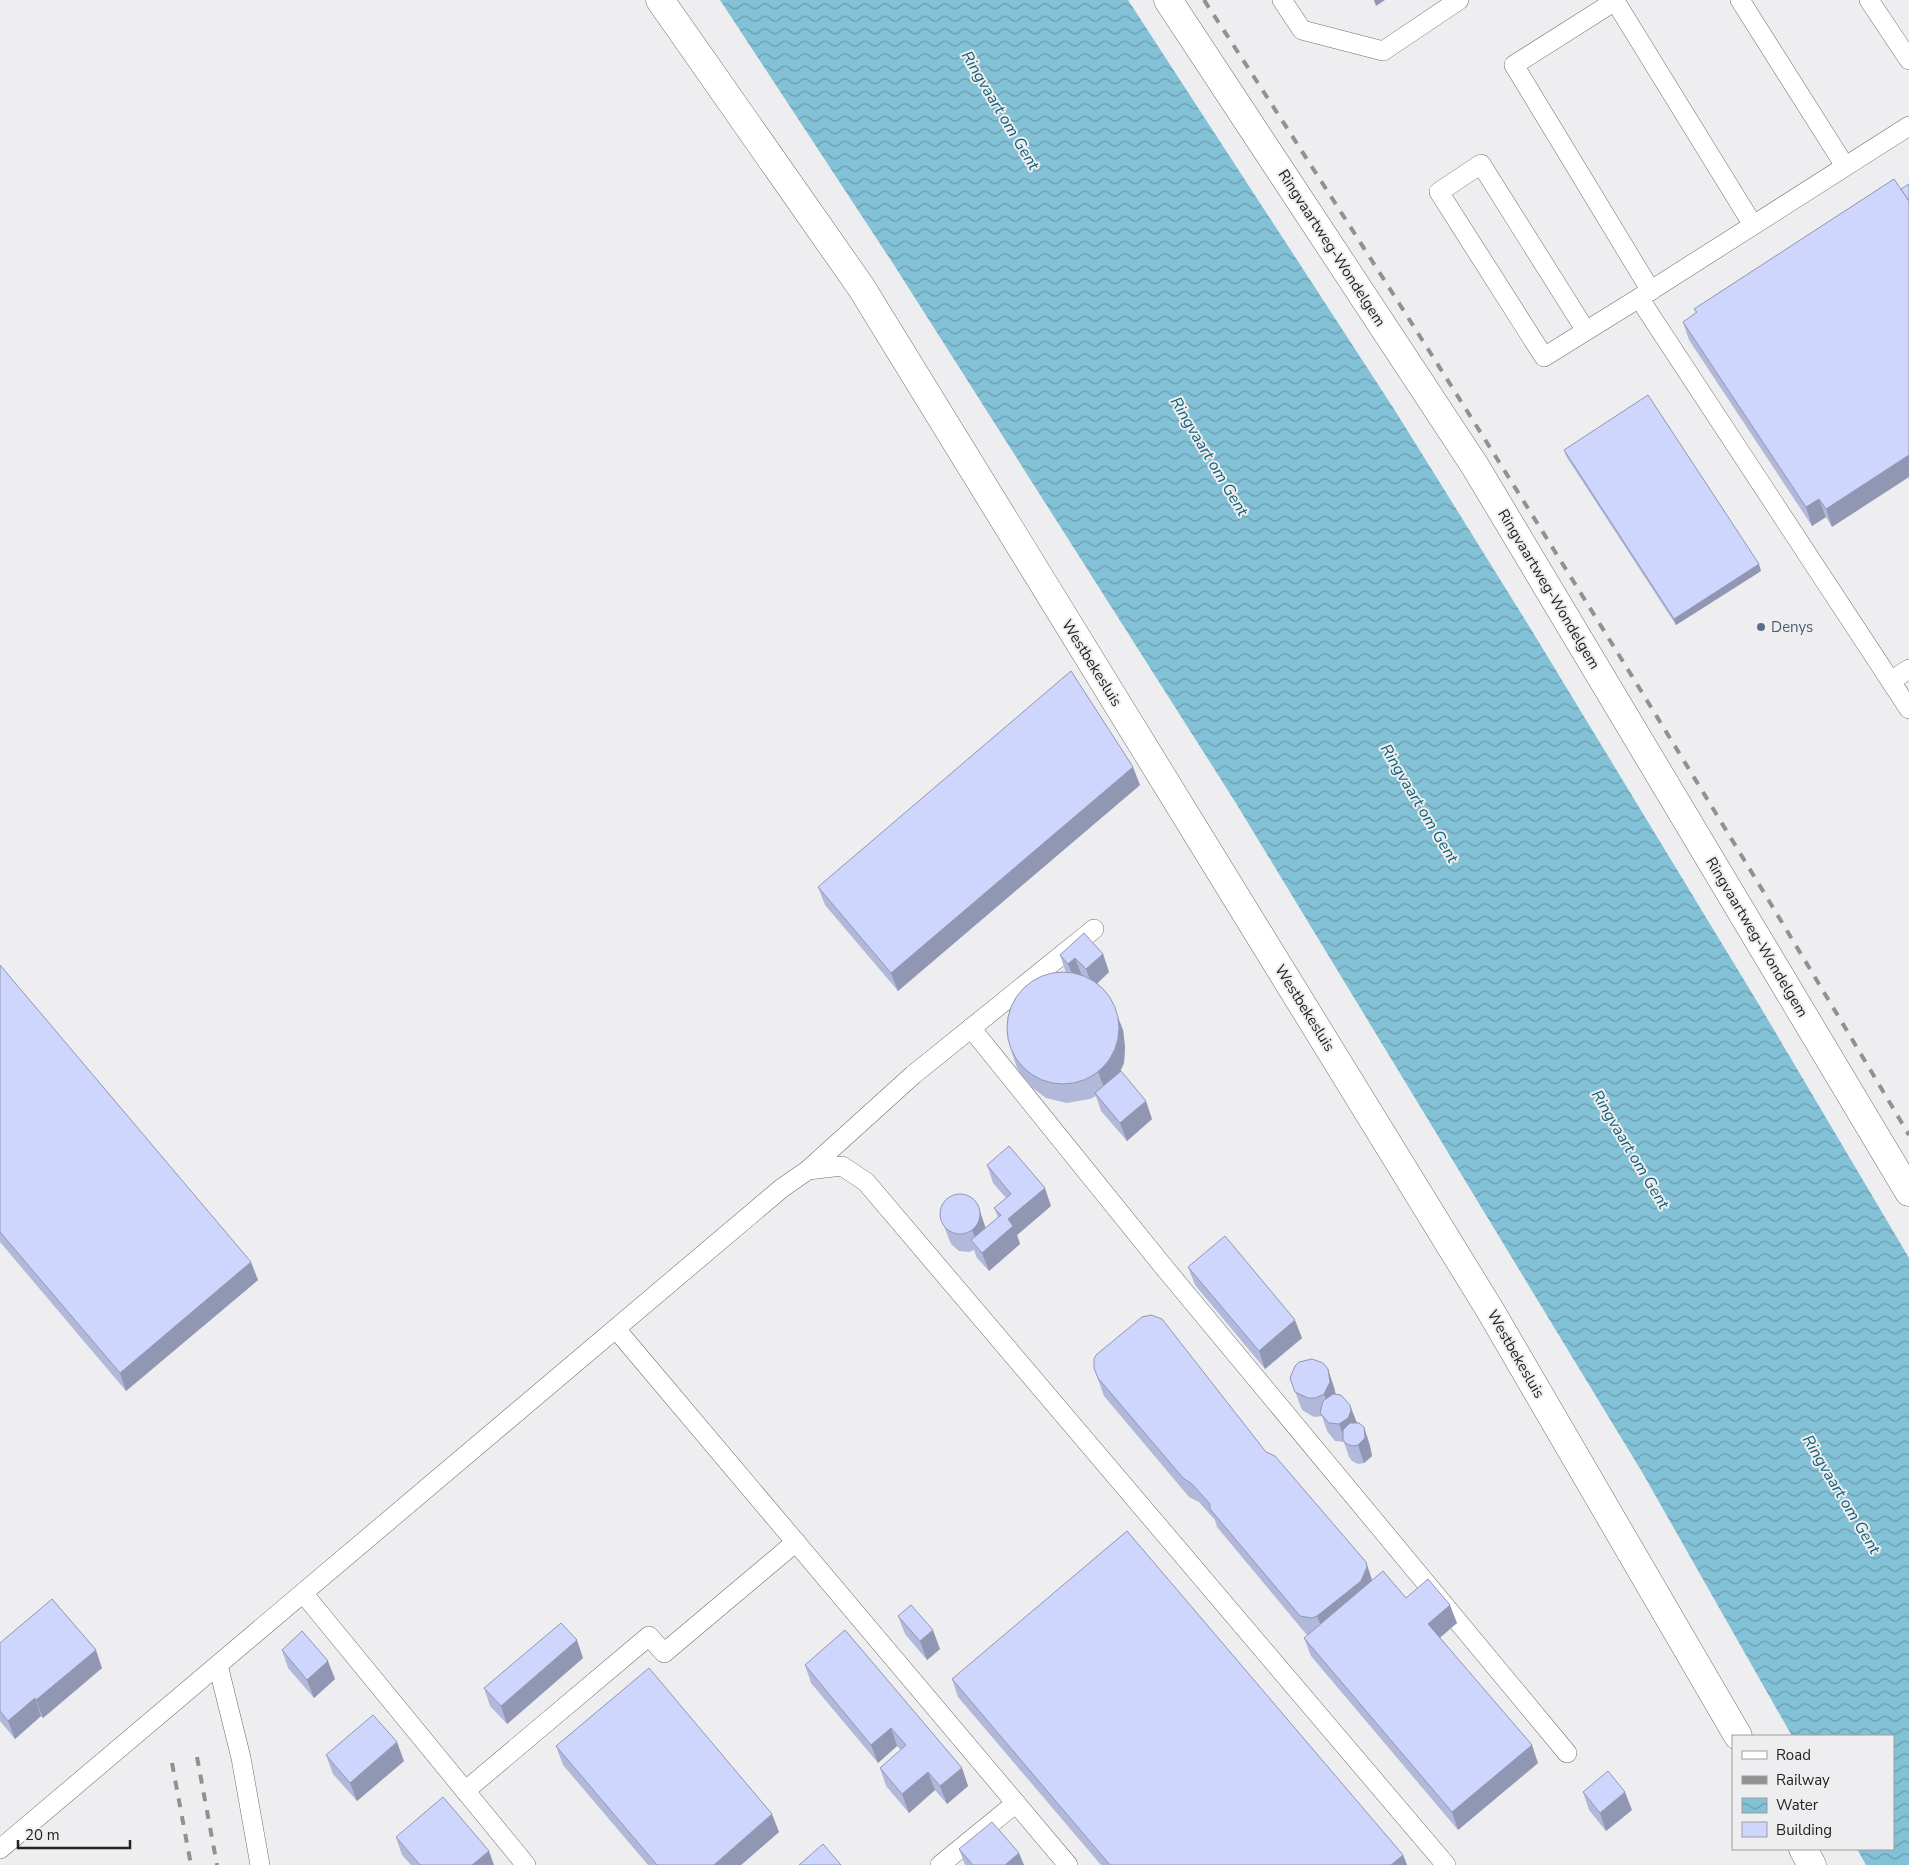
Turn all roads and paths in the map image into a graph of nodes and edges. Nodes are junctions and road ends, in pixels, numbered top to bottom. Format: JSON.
{"nodes":[{"id":1,"x":660,"y":0,"type":"edge"},
{"id":2,"x":1168,"y":0,"type":"edge"},
{"id":3,"x":1282,"y":0,"type":"edge"},
{"id":4,"x":1459,"y":0,"type":"edge"},
{"id":5,"x":1740,"y":0,"type":"edge"},
{"id":6,"x":1869,"y":0,"type":"edge"},
{"id":7,"x":1909,"y":60,"type":"edge"},
{"id":8,"x":1909,"y":126,"type":"edge"},
{"id":9,"x":1845,"y":166,"type":"junction"},
{"id":10,"x":1753,"y":226,"type":"junction"},
{"id":11,"x":1645,"y":294,"type":"junction"},
{"id":12,"x":1586,"y":331,"type":"junction"},
{"id":13,"x":1909,"y":669,"type":"edge"},
{"id":14,"x":1891,"y":681,"type":"junction"},
{"id":15,"x":1909,"y":708,"type":"edge"},
{"id":16,"x":1094,"y":929,"type":"dead end"},
{"id":17,"x":971,"y":1028,"type":"junction"},
{"id":18,"x":808,"y":1170,"type":"junction"},
{"id":19,"x":1909,"y":1192,"type":"edge"},
{"id":20,"x":616,"y":1329,"type":"junction"},
{"id":21,"x":796,"y":1542,"type":"junction"},
{"id":22,"x":303,"y":1593,"type":"junction"},
{"id":23,"x":218,"y":1665,"type":"junction"},
{"id":24,"x":1737,"y":1735,"type":"edge"},
{"id":25,"x":1567,"y":1753,"type":"dead end"},
{"id":26,"x":465,"y":1791,"type":"junction"},
{"id":27,"x":1016,"y":1803,"type":"junction"},
{"id":28,"x":0,"y":1849,"type":"edge"},
{"id":29,"x":1804,"y":1850,"type":"edge"},
{"id":30,"x":260,"y":1865,"type":"edge"},
{"id":31,"x":526,"y":1865,"type":"edge"},
{"id":32,"x":940,"y":1865,"type":"edge"},
{"id":33,"x":1068,"y":1865,"type":"edge"},
{"id":34,"x":1446,"y":1865,"type":"edge"},
{"id":35,"x":1812,"y":1865,"type":"edge"}],
"edges":[{"from":1,"to":24,"type":"street","name":"Westbekesluis"},
{"from":2,"to":19,"type":"street","name":"Ringvaartweg-Wondelgem"},
{"from":3,"to":4,"type":"lane"},
{"from":5,"to":9,"type":"lane"},
{"from":6,"to":7,"type":"lane"},
{"from":8,"to":9,"type":"lane"},
{"from":9,"to":10,"type":"lane"},
{"from":10,"to":11,"type":"lane"},
{"from":10,"to":11,"type":"lane"},
{"from":11,"to":12,"type":"lane"},
{"from":11,"to":14,"type":"lane"},
{"from":12,"to":12,"type":"lane"},
{"from":13,"to":14,"type":"lane"},
{"from":14,"to":15,"type":"lane"},
{"from":16,"to":17,"type":"lane"},
{"from":17,"to":18,"type":"lane"},
{"from":17,"to":25,"type":"lane"},
{"from":18,"to":20,"type":"lane"},
{"from":18,"to":34,"type":"lane"},
{"from":20,"to":21,"type":"lane"},
{"from":20,"to":22,"type":"lane"},
{"from":21,"to":26,"type":"lane"},
{"from":21,"to":27,"type":"lane"},
{"from":22,"to":23,"type":"lane"},
{"from":22,"to":26,"type":"lane"},
{"from":23,"to":28,"type":"lane"},
{"from":23,"to":30,"type":"lane"},
{"from":26,"to":31,"type":"lane"},
{"from":27,"to":32,"type":"lane"},
{"from":27,"to":33,"type":"lane"},
{"from":29,"to":35,"type":"street"}]}
